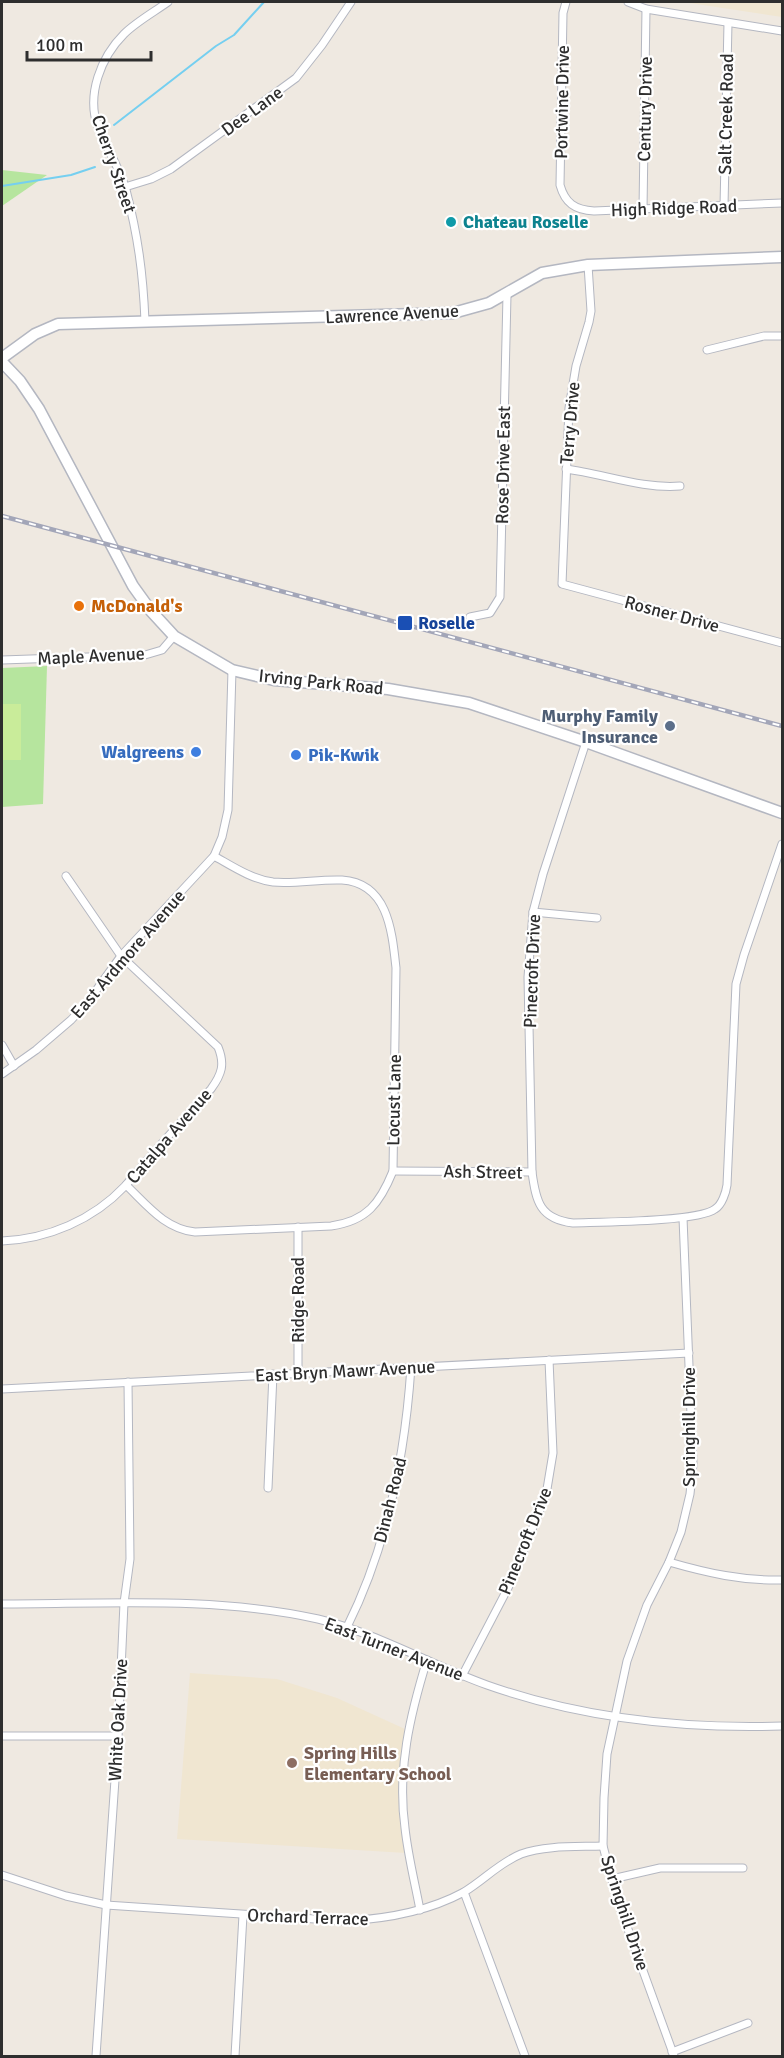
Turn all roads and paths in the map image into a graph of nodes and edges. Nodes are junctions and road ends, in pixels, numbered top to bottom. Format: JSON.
{"nodes":[{"id":1,"x":168,"y":2,"type":"edge"},
{"id":2,"x":351,"y":2,"type":"edge"},
{"id":3,"x":566,"y":2,"type":"edge"},
{"id":4,"x":628,"y":2,"type":"edge"},
{"id":5,"x":646,"y":9,"type":"junction"},
{"id":6,"x":728,"y":23,"type":"junction"},
{"id":7,"x":783,"y":31,"type":"edge"},
{"id":8,"x":125,"y":187,"type":"junction"},
{"id":9,"x":568,"y":201,"type":"joint"},
{"id":10,"x":783,"y":203,"type":"edge"},
{"id":11,"x":724,"y":206,"type":"junction"},
{"id":12,"x":643,"y":209,"type":"junction"},
{"id":13,"x":783,"y":257,"type":"edge"},
{"id":14,"x":588,"y":265,"type":"junction"},
{"id":15,"x":507,"y":295,"type":"junction"},
{"id":16,"x":145,"y":321,"type":"junction"},
{"id":17,"x":783,"y":336,"type":"edge"},
{"id":18,"x":707,"y":351,"type":"dead end"},
{"id":19,"x":2,"y":360,"type":"edge"},
{"id":20,"x":566,"y":469,"type":"junction"},
{"id":21,"x":680,"y":486,"type":"dead end"},
{"id":22,"x":562,"y":584,"type":"joint"},
{"id":23,"x":470,"y":617,"type":"dead end"},
{"id":24,"x":174,"y":636,"type":"junction"},
{"id":25,"x":783,"y":643,"type":"edge"},
{"id":26,"x":2,"y":660,"type":"edge"},
{"id":27,"x":232,"y":670,"type":"junction"},
{"id":28,"x":586,"y":742,"type":"junction"},
{"id":29,"x":783,"y":813,"type":"edge"},
{"id":30,"x":783,"y":844,"type":"edge"},
{"id":31,"x":214,"y":856,"type":"junction"},
{"id":32,"x":66,"y":876,"type":"dead end"},
{"id":33,"x":533,"y":912,"type":"junction"},
{"id":34,"x":597,"y":918,"type":"dead end"},
{"id":35,"x":121,"y":956,"type":"junction"},
{"id":36,"x":2,"y":1045,"type":"edge"},
{"id":37,"x":14,"y":1066,"type":"junction"},
{"id":38,"x":2,"y":1074,"type":"edge"},
{"id":39,"x":393,"y":1171,"type":"junction"},
{"id":40,"x":532,"y":1172,"type":"junction"},
{"id":41,"x":126,"y":1185,"type":"junction"},
{"id":42,"x":683,"y":1218,"type":"junction"},
{"id":43,"x":298,"y":1227,"type":"junction"},
{"id":44,"x":2,"y":1241,"type":"edge"},
{"id":45,"x":689,"y":1353,"type":"junction"},
{"id":46,"x":549,"y":1360,"type":"junction"},
{"id":47,"x":411,"y":1367,"type":"junction"},
{"id":48,"x":298,"y":1373,"type":"junction"},
{"id":49,"x":273,"y":1374,"type":"junction"},
{"id":50,"x":128,"y":1382,"type":"junction"},
{"id":51,"x":2,"y":1389,"type":"edge"},
{"id":52,"x":268,"y":1488,"type":"dead end"},
{"id":53,"x":669,"y":1562,"type":"junction"},
{"id":54,"x":783,"y":1580,"type":"edge"},
{"id":55,"x":124,"y":1603,"type":"junction"},
{"id":56,"x":2,"y":1604,"type":"edge"},
{"id":57,"x":347,"y":1627,"type":"junction"},
{"id":58,"x":427,"y":1660,"type":"junction"},
{"id":59,"x":462,"y":1676,"type":"junction"},
{"id":60,"x":615,"y":1717,"type":"junction"},
{"id":61,"x":783,"y":1726,"type":"edge"},
{"id":62,"x":2,"y":1736,"type":"edge"},
{"id":63,"x":118,"y":1736,"type":"junction"},
{"id":64,"x":603,"y":1846,"type":"junction"},
{"id":65,"x":743,"y":1868,"type":"dead end"},
{"id":66,"x":2,"y":1875,"type":"edge"},
{"id":67,"x":612,"y":1879,"type":"junction"},
{"id":68,"x":464,"y":1892,"type":"junction"},
{"id":69,"x":106,"y":1905,"type":"junction"},
{"id":70,"x":420,"y":1910,"type":"junction"},
{"id":71,"x":243,"y":1915,"type":"junction"},
{"id":72,"x":748,"y":2024,"type":"dead end"},
{"id":73,"x":673,"y":2054,"type":"edge"},
{"id":74,"x":96,"y":2056,"type":"edge"},
{"id":75,"x":235,"y":2056,"type":"edge"},
{"id":76,"x":525,"y":2056,"type":"edge"}],
"edges":[{"from":1,"to":8,"type":"street","name":"Cherry Street"},
{"from":2,"to":8,"type":"street","name":"Dee Lane"},
{"from":3,"to":9,"type":"street","name":"Portwine Drive"},
{"from":4,"to":5,"type":"street"},
{"from":5,"to":6,"type":"street"},
{"from":5,"to":12,"type":"street","name":"Century Drive"},
{"from":6,"to":7,"type":"street"},
{"from":6,"to":11,"type":"street","name":"Salt Creek Road"},
{"from":8,"to":16,"type":"street","name":"Cherry Street"},
{"from":9,"to":12,"type":"street","name":"High Ridge Road"},
{"from":10,"to":11,"type":"street","name":"High Ridge Road"},
{"from":11,"to":12,"type":"street","name":"High Ridge Road"},
{"from":13,"to":14,"type":"main road","name":"Lawrence Avenue"},
{"from":14,"to":15,"type":"main road","name":"Lawrence Avenue"},
{"from":14,"to":20,"type":"street","name":"Terry Drive"},
{"from":15,"to":16,"type":"main road","name":"Lawrence Avenue"},
{"from":15,"to":23,"type":"street","name":"Rose Drive East"},
{"from":16,"to":19,"type":"main road","name":"Lawrence Avenue"},
{"from":17,"to":18,"type":"street"},
{"from":19,"to":24,"type":"main road","name":"Irving Park Road"},
{"from":20,"to":21,"type":"street"},
{"from":20,"to":22,"type":"street","name":"Terry Drive"},
{"from":22,"to":25,"type":"street","name":"Rosner Drive"},
{"from":24,"to":26,"type":"street","name":"Maple Avenue"},
{"from":24,"to":27,"type":"main road","name":"Irving Park Road"},
{"from":27,"to":28,"type":"main road","name":"Irving Park Road"},
{"from":27,"to":31,"type":"street","name":"East Ardmore Avenue"},
{"from":28,"to":29,"type":"main road","name":"Irving Park Road"},
{"from":28,"to":33,"type":"street","name":"Pinecroft Drive"},
{"from":30,"to":42,"type":"street"},
{"from":31,"to":35,"type":"street","name":"East Ardmore Avenue"},
{"from":31,"to":39,"type":"street","name":"Locust Lane"},
{"from":32,"to":35,"type":"street","name":"Catalpa Avenue"},
{"from":33,"to":34,"type":"street"},
{"from":33,"to":40,"type":"street","name":"Pinecroft Drive"},
{"from":35,"to":37,"type":"street","name":"East Ardmore Avenue"},
{"from":35,"to":41,"type":"street","name":"Catalpa Avenue"},
{"from":36,"to":37,"type":"street"},
{"from":37,"to":38,"type":"street","name":"East Ardmore Avenue"},
{"from":39,"to":40,"type":"street","name":"Ash Street"},
{"from":39,"to":43,"type":"street","name":"Locust Lane"},
{"from":40,"to":42,"type":"street","name":"Ash Street"},
{"from":41,"to":43,"type":"street","name":"Locust Lane"},
{"from":41,"to":44,"type":"street","name":"Catalpa Avenue"},
{"from":42,"to":45,"type":"street","name":"Springhill Drive"},
{"from":43,"to":48,"type":"street","name":"Ridge Road"},
{"from":45,"to":46,"type":"street","name":"East Bryn Mawr Avenue"},
{"from":45,"to":53,"type":"street","name":"Springhill Drive"},
{"from":46,"to":47,"type":"street","name":"East Bryn Mawr Avenue"},
{"from":46,"to":59,"type":"street","name":"Pinecroft Drive"},
{"from":47,"to":48,"type":"street","name":"East Bryn Mawr Avenue"},
{"from":47,"to":57,"type":"street","name":"Dinah Road"},
{"from":48,"to":49,"type":"street","name":"East Bryn Mawr Avenue"},
{"from":49,"to":50,"type":"street","name":"East Bryn Mawr Avenue"},
{"from":49,"to":52,"type":"street"},
{"from":50,"to":51,"type":"street","name":"East Bryn Mawr Avenue"},
{"from":50,"to":55,"type":"street","name":"White Oak Drive"},
{"from":53,"to":54,"type":"street"},
{"from":53,"to":60,"type":"street","name":"Springhill Drive"},
{"from":55,"to":56,"type":"street","name":"East Turner Avenue"},
{"from":55,"to":57,"type":"street","name":"East Turner Avenue"},
{"from":55,"to":63,"type":"street","name":"White Oak Drive"},
{"from":57,"to":58,"type":"street","name":"East Turner Avenue"},
{"from":58,"to":59,"type":"street","name":"East Turner Avenue"},
{"from":58,"to":70,"type":"street"},
{"from":59,"to":60,"type":"street","name":"East Turner Avenue"},
{"from":60,"to":61,"type":"street","name":"East Turner Avenue"},
{"from":60,"to":64,"type":"street","name":"Springhill Drive"},
{"from":62,"to":63,"type":"street"},
{"from":63,"to":69,"type":"street","name":"White Oak Drive"},
{"from":64,"to":67,"type":"street","name":"Springhill Drive"},
{"from":64,"to":68,"type":"street","name":"Orchard Terrace"},
{"from":65,"to":67,"type":"street"},
{"from":66,"to":69,"type":"street","name":"Orchard Terrace"},
{"from":67,"to":73,"type":"street","name":"Springhill Drive"},
{"from":68,"to":70,"type":"street","name":"Orchard Terrace"},
{"from":68,"to":76,"type":"street"},
{"from":69,"to":71,"type":"street","name":"Orchard Terrace"},
{"from":69,"to":74,"type":"street","name":"White Oak Drive"},
{"from":70,"to":71,"type":"street","name":"Orchard Terrace"},
{"from":71,"to":75,"type":"street"},
{"from":72,"to":73,"type":"street"}]}
